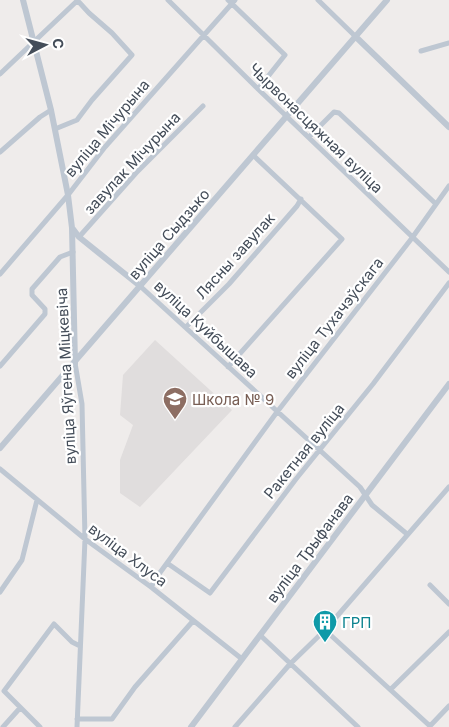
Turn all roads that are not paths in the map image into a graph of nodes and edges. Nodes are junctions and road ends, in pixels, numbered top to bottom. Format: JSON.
{"nodes":[{"id":1,"x":22,"y":0,"type":"edge"},
{"id":2,"x":78,"y":0,"type":"edge"},
{"id":3,"x":168,"y":0,"type":"edge"},
{"id":4,"x":318,"y":0,"type":"edge"},
{"id":5,"x":387,"y":0,"type":"edge"},
{"id":6,"x":231,"y":1,"type":"edge"},
{"id":7,"x":204,"y":36,"type":"junction"},
{"id":8,"x":356,"y":37,"type":"junction"},
{"id":9,"x":33,"y":41,"type":"junction"},
{"id":10,"x":449,"y":43,"type":"edge"},
{"id":11,"x":421,"y":51,"type":"dead end"},
{"id":12,"x":0,"y":74,"type":"edge"},
{"id":13,"x":258,"y":90,"type":"junction"},
{"id":14,"x":203,"y":106,"type":"dead end"},
{"id":15,"x":51,"y":110,"type":"junction"},
{"id":16,"x":287,"y":116,"type":"junction"},
{"id":17,"x":449,"y":127,"type":"edge"},
{"id":18,"x":55,"y":129,"type":"junction"},
{"id":19,"x":308,"y":137,"type":"junction"},
{"id":20,"x":0,"y":152,"type":"edge"},
{"id":21,"x":253,"y":155,"type":"junction"},
{"id":22,"x":449,"y":186,"type":"edge"},
{"id":23,"x":68,"y":194,"type":"junction"},
{"id":24,"x":301,"y":199,"type":"junction"},
{"id":25,"x":436,"y":204,"type":"junction"},
{"id":26,"x":72,"y":228,"type":"junction"},
{"id":27,"x":79,"y":237,"type":"junction"},
{"id":28,"x":412,"y":238,"type":"junction"},
{"id":29,"x":72,"y":252,"type":"junction"},
{"id":30,"x":449,"y":272,"type":"edge"},
{"id":31,"x":0,"y":274,"type":"edge"},
{"id":32,"x":449,"y":283,"type":"edge"},
{"id":33,"x":140,"y":286,"type":"junction"},
{"id":34,"x":186,"y":327,"type":"junction"},
{"id":35,"x":75,"y":363,"type":"junction"},
{"id":36,"x":0,"y":366,"type":"edge"},
{"id":37,"x":228,"y":367,"type":"junction"},
{"id":38,"x":449,"y":384,"type":"edge"},
{"id":39,"x":277,"y":412,"type":"junction"},
{"id":40,"x":0,"y":448,"type":"edge"},
{"id":41,"x":320,"y":450,"type":"junction"},
{"id":42,"x":0,"y":469,"type":"edge"},
{"id":43,"x":449,"y":487,"type":"edge"},
{"id":44,"x":365,"y":495,"type":"junction"},
{"id":45,"x":37,"y":500,"type":"junction"},
{"id":46,"x":407,"y":534,"type":"junction"},
{"id":47,"x":85,"y":539,"type":"junction"},
{"id":48,"x":167,"y":563,"type":"junction"},
{"id":49,"x":430,"y":585,"type":"dead end"},
{"id":50,"x":151,"y":588,"type":"junction"},
{"id":51,"x":0,"y":592,"type":"edge"},
{"id":52,"x":449,"y":604,"type":"edge"},
{"id":53,"x":193,"y":621,"type":"junction"},
{"id":54,"x":325,"y":630,"type":"junction"},
{"id":55,"x":449,"y":632,"type":"edge"},
{"id":56,"x":260,"y":635,"type":"junction"},
{"id":57,"x":80,"y":646,"type":"junction"},
{"id":58,"x":242,"y":660,"type":"junction"},
{"id":59,"x":290,"y":664,"type":"junction"},
{"id":60,"x":391,"y":689,"type":"junction"},
{"id":61,"x":449,"y":706,"type":"edge"},
{"id":62,"x":20,"y":708,"type":"junction"},
{"id":63,"x":77,"y":720,"type":"junction"},
{"id":64,"x":3,"y":727,"type":"edge"},
{"id":65,"x":40,"y":727,"type":"edge"},
{"id":66,"x":77,"y":727,"type":"edge"},
{"id":67,"x":191,"y":727,"type":"edge"},
{"id":68,"x":235,"y":727,"type":"edge"},
{"id":69,"x":358,"y":727,"type":"edge"}],
"edges":[{"from":1,"to":9,"type":"street","name":"вуліца Яўгена Міцкевіча"},
{"from":2,"to":9,"type":"street"},
{"from":2,"to":18,"type":"street"},
{"from":3,"to":7,"type":"street","name":"Чырвонасцяжная вуліца"},
{"from":4,"to":8,"type":"street"},
{"from":5,"to":8,"type":"street","name":"вуліца Сыдзько"},
{"from":6,"to":7,"type":"street","name":"вуліца Мічурына"},
{"from":6,"to":13,"type":"street"},
{"from":7,"to":13,"type":"street","name":"Чырвонасцяжная вуліца"},
{"from":7,"to":23,"type":"street","name":"вуліца Мічурына"},
{"from":8,"to":16,"type":"street","name":"вуліца Сыдзько"},
{"from":8,"to":17,"type":"street"},
{"from":9,"to":12,"type":"street"},
{"from":9,"to":15,"type":"street","name":"вуліца Яўгена Міцкевіча"},
{"from":10,"to":11,"type":"street"},
{"from":13,"to":16,"type":"street","name":"Чырвонасцяжная вуліца"},
{"from":14,"to":27,"type":"street","name":"завулак Мічурына"},
{"from":15,"to":18,"type":"street","name":"вуліца Яўгена Міцкевіча"},
{"from":15,"to":20,"type":"street"},
{"from":16,"to":19,"type":"street","name":"Чырвонасцяжная вуліца"},
{"from":16,"to":21,"type":"street","name":"вуліца Сыдзько"},
{"from":18,"to":23,"type":"street","name":"вуліца Яўгена Міцкевіча"},
{"from":19,"to":25,"type":"street"},
{"from":19,"to":28,"type":"street","name":"Чырвонасцяжная вуліца"},
{"from":21,"to":24,"type":"street"},
{"from":21,"to":33,"type":"street","name":"вуліца Сыдзько"},
{"from":22,"to":25,"type":"street","name":"вуліца Тухачэўскага"},
{"from":23,"to":26,"type":"street","name":"вуліца Яўгена Міцкевіча"},
{"from":23,"to":31,"type":"street","name":"вуліца Мічурына"},
{"from":24,"to":34,"type":"street","name":"Лясны завулак"},
{"from":24,"to":37,"type":"street"},
{"from":25,"to":28,"type":"street","name":"вуліца Тухачэўскага"},
{"from":26,"to":27,"type":"street","name":"вуліца Куйбышава"},
{"from":26,"to":29,"type":"street","name":"вуліца Яўгена Міцкевіча"},
{"from":27,"to":33,"type":"street","name":"вуліца Куйбышава"},
{"from":28,"to":30,"type":"street","name":"Чырвонасцяжная вуліца"},
{"from":28,"to":39,"type":"street","name":"вуліца Тухачэўскага"},
{"from":29,"to":35,"type":"street","name":"вуліца Яўгена Міцкевіча"},
{"from":29,"to":36,"type":"street"},
{"from":32,"to":41,"type":"street","name":"Ракетная вуліца"},
{"from":33,"to":34,"type":"street","name":"вуліца Куйбышава"},
{"from":33,"to":35,"type":"street","name":"вуліца Сыдзько"},
{"from":34,"to":37,"type":"street","name":"вуліца Куйбышава"},
{"from":35,"to":40,"type":"street","name":"вуліца Сыдзько"},
{"from":35,"to":47,"type":"street","name":"вуліца Яўгена Міцкевіча"},
{"from":37,"to":39,"type":"street","name":"вуліца Куйбышава"},
{"from":38,"to":44,"type":"street","name":"вуліца Трыфанава"},
{"from":39,"to":41,"type":"street","name":"вуліца Куйбышава"},
{"from":39,"to":48,"type":"street","name":"вуліца Тухачэўскага"},
{"from":41,"to":44,"type":"street","name":"вуліца Куйбышава"},
{"from":41,"to":48,"type":"street","name":"Ракетная вуліца"},
{"from":42,"to":45,"type":"street","name":"вуліца Хлуса"},
{"from":43,"to":46,"type":"street"},
{"from":44,"to":46,"type":"street","name":"вуліца Куйбышава"},
{"from":44,"to":56,"type":"street","name":"вуліца Трыфанава"},
{"from":45,"to":47,"type":"street","name":"вуліца Хлуса"},
{"from":45,"to":51,"type":"street"},
{"from":46,"to":54,"type":"street"},
{"from":47,"to":50,"type":"street","name":"вуліца Хлуса"},
{"from":47,"to":57,"type":"street","name":"вуліца Яўгена Міцкевіча"},
{"from":48,"to":50,"type":"street","name":"вуліца Тухачэўскага"},
{"from":49,"to":52,"type":"street"},
{"from":50,"to":53,"type":"street","name":"вуліца Хлуса"},
{"from":53,"to":58,"type":"street","name":"вуліца Хлуса"},
{"from":53,"to":63,"type":"street"},
{"from":54,"to":59,"type":"street"},
{"from":54,"to":60,"type":"street"},
{"from":55,"to":60,"type":"street"},
{"from":56,"to":58,"type":"street","name":"вуліца Трыфанава"},
{"from":56,"to":59,"type":"street"},
{"from":57,"to":62,"type":"street"},
{"from":57,"to":63,"type":"street","name":"вуліца Яўгена Міцкевіча"},
{"from":58,"to":67,"type":"street","name":"вуліца Трыфанава"},
{"from":59,"to":68,"type":"street"},
{"from":59,"to":69,"type":"street"},
{"from":60,"to":61,"type":"street"},
{"from":62,"to":64,"type":"street"},
{"from":62,"to":65,"type":"street"},
{"from":63,"to":66,"type":"street","name":"вуліца Яўгена Міцкевіча"}]}
